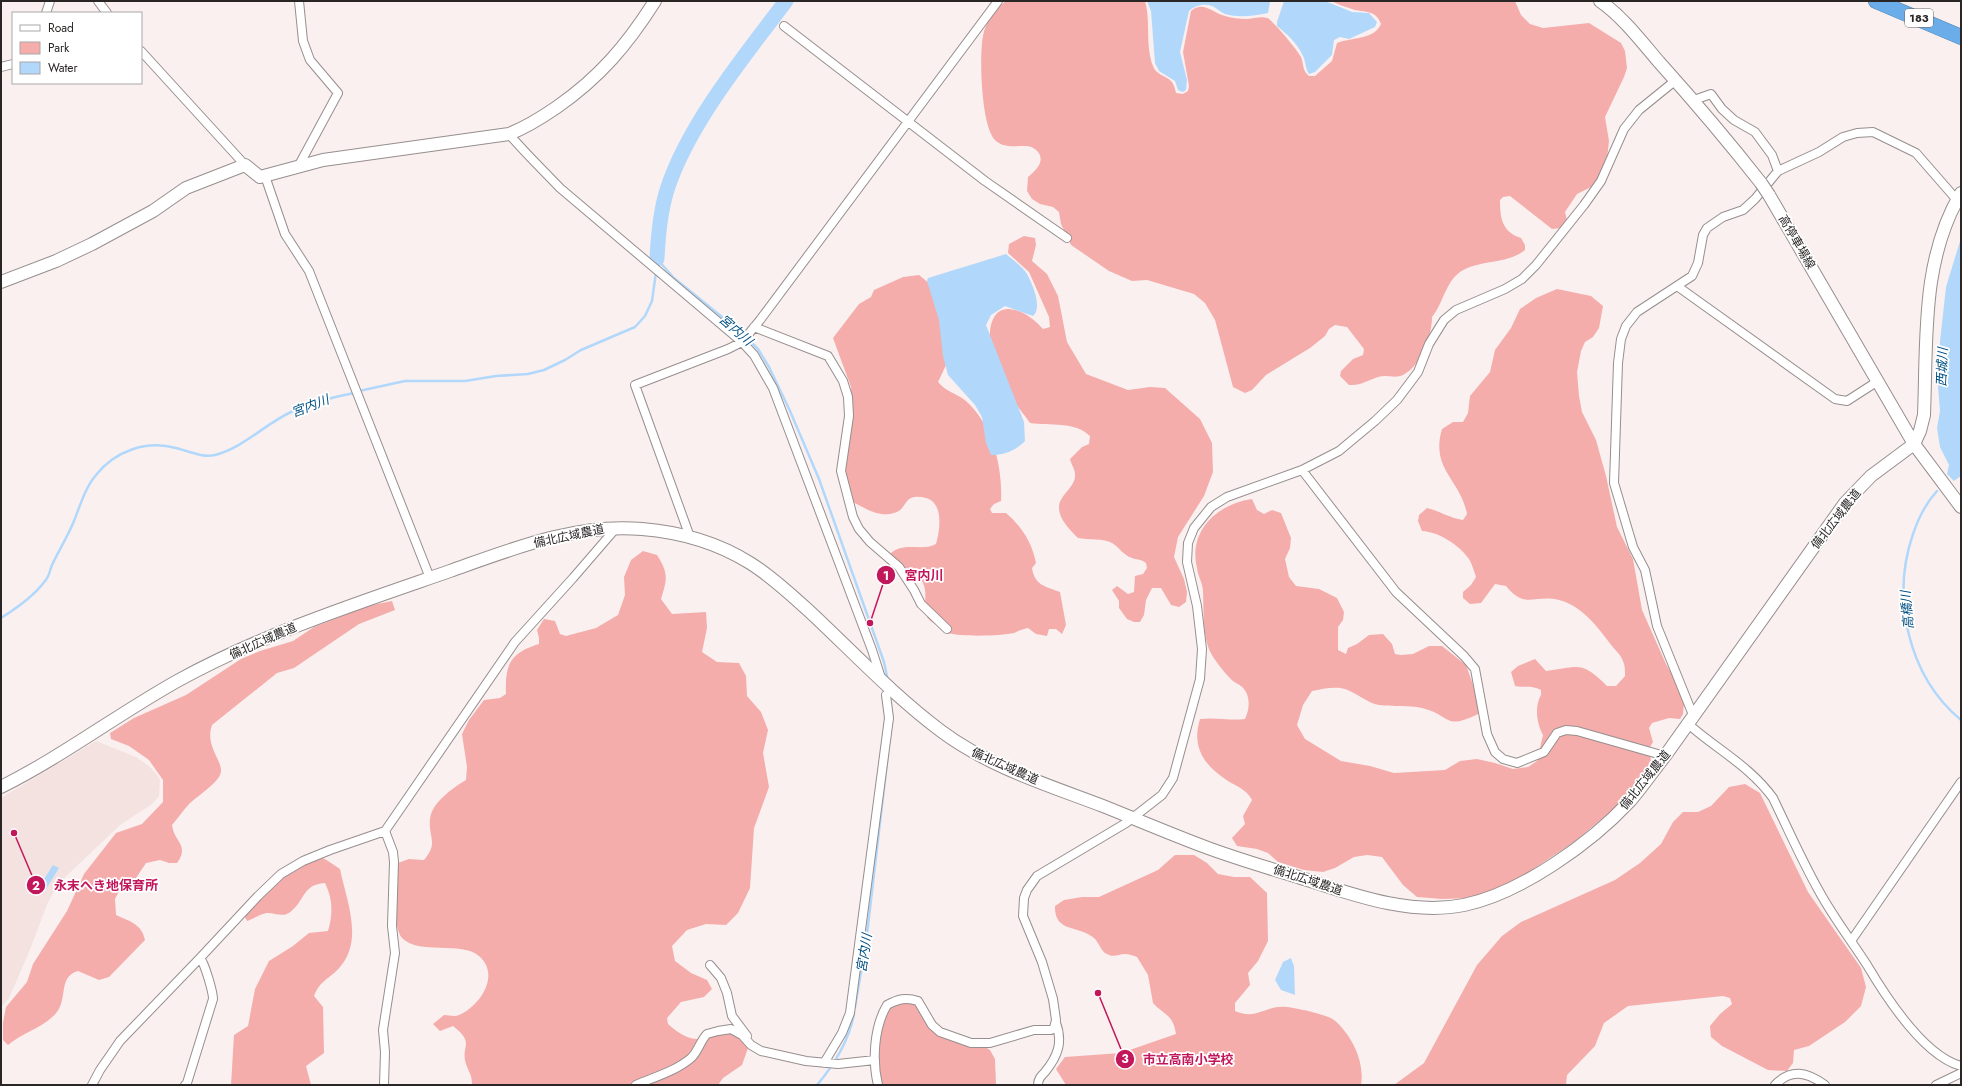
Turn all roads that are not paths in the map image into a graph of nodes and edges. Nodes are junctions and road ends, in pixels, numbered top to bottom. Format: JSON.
{"nodes":[{"id":1,"x":50,"y":1,"type":"edge"},
{"id":2,"x":98,"y":1,"type":"edge"},
{"id":3,"x":298,"y":1,"type":"edge"},
{"id":4,"x":655,"y":1,"type":"edge"},
{"id":5,"x":998,"y":1,"type":"edge"},
{"id":6,"x":1600,"y":1,"type":"edge"},
{"id":7,"x":1876,"y":1,"type":"edge"},
{"id":8,"x":46,"y":12,"type":"edge"},
{"id":9,"x":106,"y":12,"type":"edge"},
{"id":10,"x":784,"y":26,"type":"dead end"},
{"id":11,"x":1961,"y":37,"type":"edge"},
{"id":12,"x":142,"y":51,"type":"edge"},
{"id":13,"x":12,"y":64,"type":"edge"},
{"id":14,"x":1,"y":66,"type":"edge"},
{"id":15,"x":1676,"y":80,"type":"junction"},
{"id":16,"x":1694,"y":100,"type":"junction"},
{"id":17,"x":908,"y":122,"type":"junction"},
{"id":18,"x":509,"y":134,"type":"junction"},
{"id":19,"x":245,"y":165,"type":"junction"},
{"id":20,"x":298,"y":167,"type":"junction"},
{"id":21,"x":1778,"y":171,"type":"junction"},
{"id":22,"x":265,"y":176,"type":"junction"},
{"id":23,"x":1959,"y":197,"type":"edge"},
{"id":24,"x":1067,"y":238,"type":"dead end"},
{"id":25,"x":1,"y":282,"type":"edge"},
{"id":26,"x":1676,"y":286,"type":"junction"},
{"id":27,"x":754,"y":327,"type":"junction"},
{"id":28,"x":742,"y":342,"type":"junction"},
{"id":29,"x":1878,"y":381,"type":"junction"},
{"id":30,"x":1914,"y":444,"type":"junction"},
{"id":31,"x":1302,"y":470,"type":"junction"},
{"id":32,"x":1961,"y":508,"type":"edge"},
{"id":33,"x":617,"y":527,"type":"junction"},
{"id":34,"x":690,"y":538,"type":"junction"},
{"id":35,"x":430,"y":578,"type":"junction"},
{"id":36,"x":947,"y":629,"type":"dead end"},
{"id":37,"x":888,"y":688,"type":"junction"},
{"id":38,"x":1690,"y":719,"type":"junction"},
{"id":39,"x":1665,"y":756,"type":"junction"},
{"id":40,"x":1961,"y":782,"type":"edge"},
{"id":41,"x":1,"y":787,"type":"edge"},
{"id":42,"x":1131,"y":818,"type":"junction"},
{"id":43,"x":385,"y":831,"type":"junction"},
{"id":44,"x":1851,"y":941,"type":"junction"},
{"id":45,"x":200,"y":958,"type":"junction"},
{"id":46,"x":710,"y":965,"type":"dead end"},
{"id":47,"x":1056,"y":1023,"type":"junction"},
{"id":48,"x":748,"y":1040,"type":"junction"},
{"id":49,"x":874,"y":1060,"type":"junction"},
{"id":50,"x":828,"y":1064,"type":"junction"},
{"id":51,"x":1961,"y":1066,"type":"edge"},
{"id":52,"x":1961,"y":1073,"type":"edge"},
{"id":53,"x":92,"y":1085,"type":"edge"},
{"id":54,"x":185,"y":1085,"type":"edge"},
{"id":55,"x":384,"y":1085,"type":"edge"},
{"id":56,"x":636,"y":1085,"type":"edge"},
{"id":57,"x":878,"y":1085,"type":"edge"},
{"id":58,"x":1038,"y":1085,"type":"edge"},
{"id":59,"x":1775,"y":1085,"type":"edge"},
{"id":60,"x":1825,"y":1085,"type":"edge"},
{"id":61,"x":1936,"y":1085,"type":"edge"}],
"edges":[{"from":1,"to":8,"type":"street"},
{"from":2,"to":9,"type":"street"},
{"from":3,"to":20,"type":"street"},
{"from":4,"to":18,"type":"street"},
{"from":5,"to":17,"type":"street"},
{"from":6,"to":15,"type":"street","name":"高停車場線"},
{"from":7,"to":11,"type":"highway","number":"183"},
{"from":10,"to":17,"type":"street"},
{"from":12,"to":19,"type":"street"},
{"from":13,"to":14,"type":"street"},
{"from":15,"to":16,"type":"street","name":"高停車場線"},
{"from":15,"to":31,"type":"street"},
{"from":16,"to":21,"type":"street"},
{"from":16,"to":29,"type":"street","name":"高停車場線","bridge":true},
{"from":17,"to":24,"type":"street"},
{"from":17,"to":27,"type":"street"},
{"from":18,"to":20,"type":"street"},
{"from":18,"to":28,"type":"street"},
{"from":19,"to":22,"type":"street"},
{"from":19,"to":25,"type":"street"},
{"from":20,"to":22,"type":"street"},
{"from":21,"to":23,"type":"street"},
{"from":21,"to":26,"type":"street"},
{"from":22,"to":35,"type":"street"},
{"from":23,"to":30,"type":"street"},
{"from":26,"to":29,"type":"street"},
{"from":26,"to":38,"type":"street"},
{"from":27,"to":28,"type":"street"},
{"from":27,"to":36,"type":"street"},
{"from":28,"to":34,"type":"street"},
{"from":28,"to":37,"type":"street"},
{"from":29,"to":30,"type":"street","name":"高停車場線"},
{"from":30,"to":32,"type":"street","name":"高停車場線"},
{"from":30,"to":38,"type":"street","name":"備北広域農道"},
{"from":31,"to":39,"type":"street"},
{"from":31,"to":42,"type":"street"},
{"from":33,"to":34,"type":"street","name":"備北広域農道"},
{"from":33,"to":35,"type":"street","name":"備北広域農道"},
{"from":33,"to":43,"type":"street"},
{"from":34,"to":37,"type":"street","name":"備北広域農道"},
{"from":35,"to":41,"type":"street","name":"備北広域農道"},
{"from":37,"to":42,"type":"street","name":"備北広域農道"},
{"from":37,"to":50,"type":"street"},
{"from":38,"to":39,"type":"street","name":"備北広域農道"},
{"from":38,"to":44,"type":"street"},
{"from":39,"to":42,"type":"street","name":"備北広域農道"},
{"from":40,"to":44,"type":"street"},
{"from":42,"to":47,"type":"street"},
{"from":43,"to":45,"type":"street"},
{"from":43,"to":55,"type":"street"},
{"from":44,"to":51,"type":"street"},
{"from":45,"to":53,"type":"street"},
{"from":45,"to":54,"type":"street"},
{"from":46,"to":48,"type":"street"},
{"from":47,"to":49,"type":"street"},
{"from":47,"to":58,"type":"street"},
{"from":48,"to":50,"type":"street"},
{"from":48,"to":56,"type":"street"},
{"from":49,"to":50,"type":"street"},
{"from":49,"to":57,"type":"street"},
{"from":52,"to":61,"type":"street"},
{"from":59,"to":60,"type":"street"}]}
